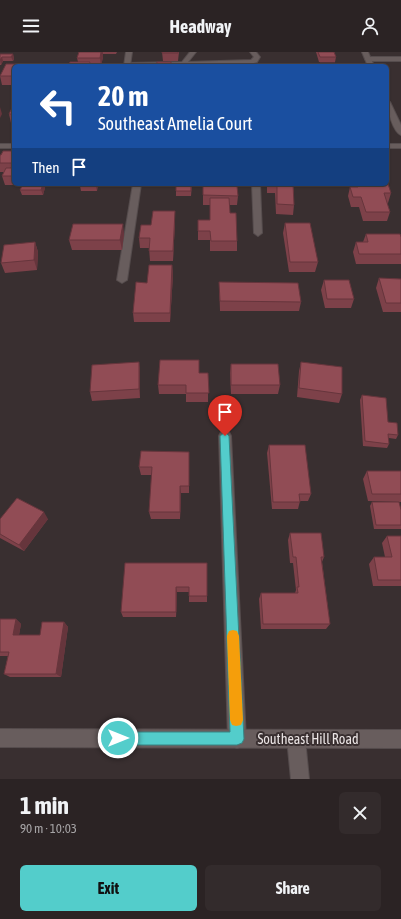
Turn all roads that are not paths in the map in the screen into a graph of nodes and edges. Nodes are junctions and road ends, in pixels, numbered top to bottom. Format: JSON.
{"nodes":[{"id":1,"x":129,"y":52,"type":"edge"},
{"id":2,"x":193,"y":52,"type":"edge"},
{"id":3,"x":253,"y":52,"type":"edge"},
{"id":4,"x":365,"y":52,"type":"edge"},
{"id":5,"x":368,"y":59,"type":"junction"},
{"id":6,"x":401,"y":59,"type":"edge"},
{"id":7,"x":184,"y":62,"type":"junction"},
{"id":8,"x":127,"y":64,"type":"edge"},
{"id":9,"x":175,"y":64,"type":"edge"},
{"id":10,"x":370,"y":64,"type":"edge"},
{"id":11,"x":389,"y":106,"type":"edge"},
{"id":12,"x":401,"y":133,"type":"edge"},
{"id":13,"x":0,"y":146,"type":"edge"},
{"id":14,"x":12,"y":146,"type":"edge"},
{"id":15,"x":389,"y":146,"type":"edge"},
{"id":16,"x":401,"y":146,"type":"edge"},
{"id":17,"x":137,"y":186,"type":"edge"},
{"id":18,"x":256,"y":186,"type":"edge"},
{"id":19,"x":258,"y":233,"type":"dead end"},
{"id":20,"x":122,"y":280,"type":"dead end"},
{"id":21,"x":225,"y":436,"type":"dead end"},
{"id":22,"x":0,"y":738,"type":"edge"},
{"id":23,"x":237,"y":739,"type":"junction"},
{"id":24,"x":296,"y":740,"type":"junction"},
{"id":25,"x":401,"y":740,"type":"edge"},
{"id":26,"x":300,"y":779,"type":"edge"}],
"edges":[{"from":1,"to":8,"type":"street"},
{"from":2,"to":7,"type":"street"},
{"from":3,"to":7,"type":"street"},
{"from":4,"to":5,"type":"street"},
{"from":5,"to":6,"type":"street"},
{"from":5,"to":10,"type":"street"},
{"from":7,"to":9,"type":"street"},
{"from":11,"to":12,"type":"street"},
{"from":13,"to":14,"type":"street"},
{"from":15,"to":16,"type":"street"},
{"from":17,"to":20,"type":"street"},
{"from":18,"to":19,"type":"street"},
{"from":21,"to":23,"type":"street"},
{"from":22,"to":23,"type":"street","name":"Southeast Hill Road"},
{"from":23,"to":24,"type":"street","name":"Southeast Hill Road"},
{"from":24,"to":25,"type":"street","name":"Southeast Hill Road"},
{"from":24,"to":26,"type":"street"}]}
